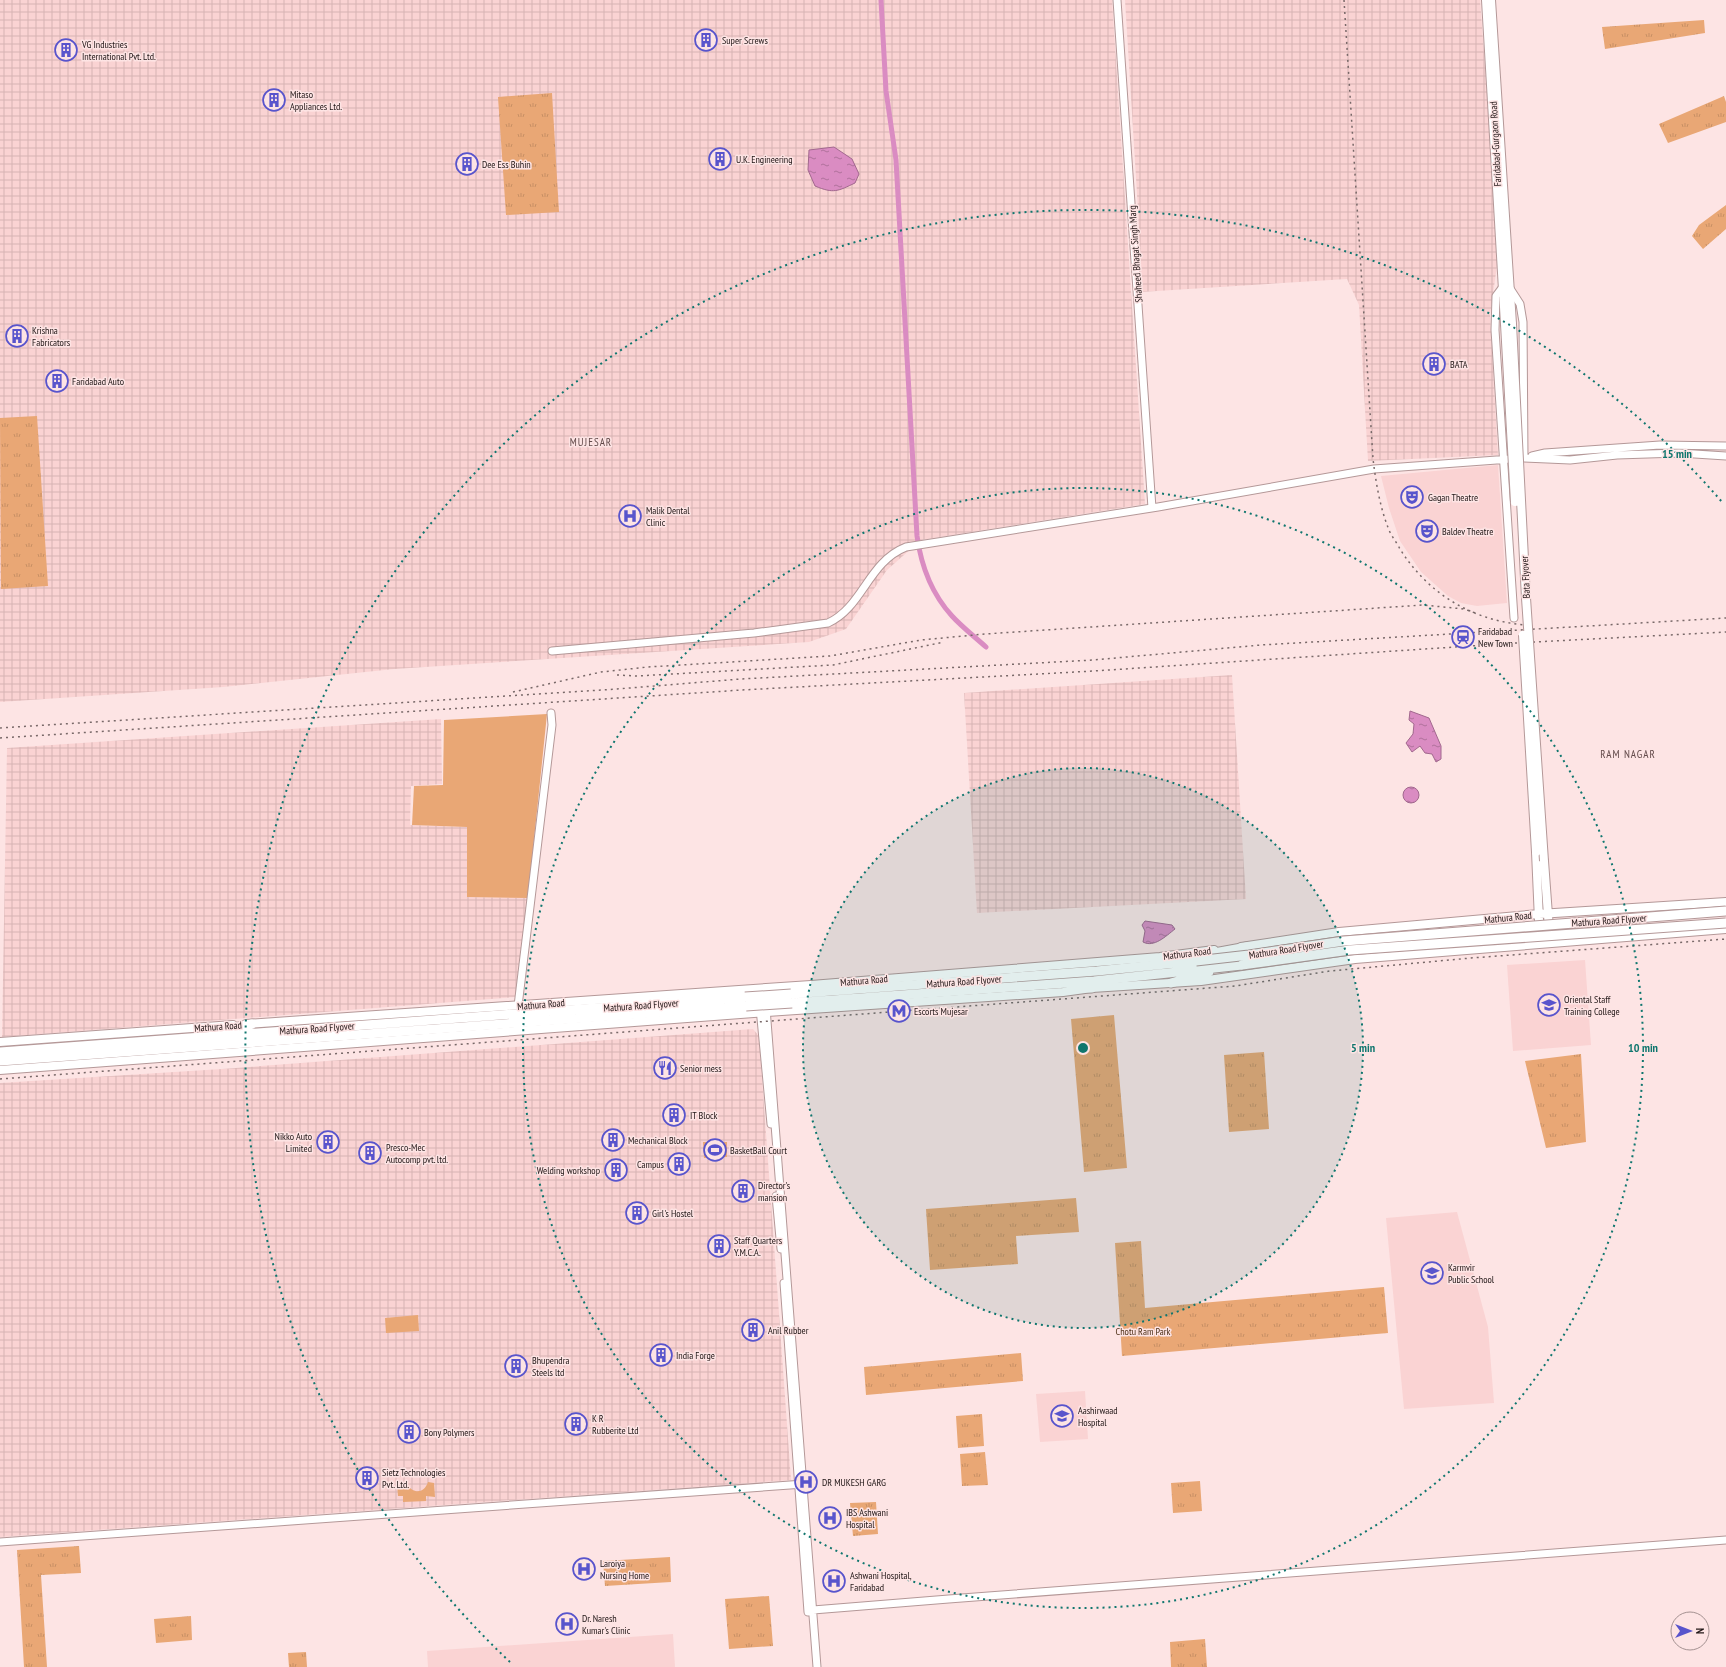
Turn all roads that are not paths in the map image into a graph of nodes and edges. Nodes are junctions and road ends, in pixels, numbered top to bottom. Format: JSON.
{"nodes":[{"id":1,"x":1118,"y":0,"type":"edge"},
{"id":2,"x":1486,"y":0,"type":"edge"},
{"id":3,"x":1491,"y":0,"type":"edge"},
{"id":4,"x":1508,"y":270,"type":"joint"},
{"id":5,"x":1506,"y":287,"type":"junction"},
{"id":6,"x":1508,"y":324,"type":"junction"},
{"id":7,"x":1726,"y":446,"type":"edge"},
{"id":8,"x":1726,"y":456,"type":"edge"},
{"id":9,"x":1524,"y":458,"type":"junction"},
{"id":10,"x":1504,"y":459,"type":"junction"},
{"id":11,"x":1152,"y":508,"type":"junction"},
{"id":12,"x":1514,"y":618,"type":"dead end"},
{"id":13,"x":552,"y":651,"type":"dead end"},
{"id":14,"x":551,"y":713,"type":"dead end"},
{"id":15,"x":1540,"y":861,"type":"junction"},
{"id":16,"x":1545,"y":884,"type":"junction"},
{"id":17,"x":1538,"y":899,"type":"junction"},
{"id":18,"x":1726,"y":902,"type":"edge"},
{"id":19,"x":1726,"y":911,"type":"edge"},
{"id":20,"x":1573,"y":912,"type":"junction"},
{"id":21,"x":1547,"y":913,"type":"junction"},
{"id":22,"x":1560,"y":913,"type":"junction"},
{"id":23,"x":1538,"y":914,"type":"junction"},
{"id":24,"x":1526,"y":915,"type":"junction"},
{"id":25,"x":1514,"y":916,"type":"junction"},
{"id":26,"x":1726,"y":923,"type":"edge"},
{"id":27,"x":1726,"y":929,"type":"edge"},
{"id":28,"x":1577,"y":941,"type":"junction"},
{"id":29,"x":1550,"y":943,"type":"junction"},
{"id":30,"x":1540,"y":944,"type":"junction"},
{"id":31,"x":1516,"y":946,"type":"junction"},
{"id":32,"x":1247,"y":947,"type":"junction"},
{"id":33,"x":1167,"y":964,"type":"junction"},
{"id":34,"x":1226,"y":966,"type":"junction"},
{"id":35,"x":1171,"y":982,"type":"junction"},
{"id":36,"x":1032,"y":985,"type":"junction"},
{"id":37,"x":762,"y":988,"type":"junction"},
{"id":38,"x":1092,"y":988,"type":"junction"},
{"id":39,"x":518,"y":1006,"type":"junction"},
{"id":40,"x":764,"y":1013,"type":"junction"},
{"id":41,"x":535,"y":1017,"type":"junction"},
{"id":42,"x":252,"y":1024,"type":"junction"},
{"id":43,"x":200,"y":1037,"type":"junction"},
{"id":44,"x":0,"y":1042,"type":"edge"},
{"id":45,"x":0,"y":1052,"type":"edge"},
{"id":46,"x":0,"y":1061,"type":"edge"},
{"id":47,"x":0,"y":1070,"type":"edge"},
{"id":48,"x":801,"y":1484,"type":"junction"},
{"id":49,"x":1726,"y":1540,"type":"edge"},
{"id":50,"x":0,"y":1542,"type":"edge"},
{"id":51,"x":813,"y":1610,"type":"junction"},
{"id":52,"x":813,"y":1667,"type":"edge"},
{"id":53,"x":818,"y":1667,"type":"edge"}],
"edges":[{"from":1,"to":11,"type":"street","name":"Shaheed Bhagat Singh Marg"},
{"from":2,"to":5,"type":"main road","name":"Faridabad-Gurgaon Road"},
{"from":3,"to":4,"type":"main road","name":"Faridabad-Gurgaon Road"},
{"from":4,"to":5,"type":"main road","name":"Bata Flyover"},
{"from":5,"to":6,"type":"main road","name":"Bata Flyover"},
{"from":5,"to":9,"type":"street"},
{"from":5,"to":10,"type":"street"},
{"from":6,"to":15,"type":"main road","name":"Bata Flyover","bridge":true},
{"from":6,"to":15,"type":"main road","name":"Bata Flyover","bridge":true},
{"from":7,"to":9,"type":"street"},
{"from":8,"to":9,"type":"street"},
{"from":9,"to":10,"type":"street"},
{"from":10,"to":11,"type":"street"},
{"from":10,"to":12,"type":"street"},
{"from":11,"to":13,"type":"street"},
{"from":14,"to":39,"type":"street"},
{"from":15,"to":16,"type":"main road","name":"Bata Flyover"},
{"from":15,"to":17,"type":"main road"},
{"from":16,"to":21,"type":"main road"},
{"from":16,"to":22,"type":"main road"},
{"from":17,"to":23,"type":"main road"},
{"from":17,"to":24,"type":"main road"},
{"from":18,"to":20,"type":"main road","name":"Mathura Road"},
{"from":19,"to":33,"type":"highway","name":"Mathura Road Flyover","bridge":true},
{"from":20,"to":22,"type":"main road","name":"Mathura Road"},
{"from":20,"to":28,"type":"main road"},
{"from":21,"to":22,"type":"main road","name":"Mathura Road"},
{"from":21,"to":23,"type":"main road","name":"Mathura Road"},
{"from":21,"to":29,"type":"main road"},
{"from":23,"to":24,"type":"main road","name":"Mathura Road"},
{"from":23,"to":30,"type":"main road"},
{"from":24,"to":25,"type":"main road","name":"Mathura Road"},
{"from":25,"to":31,"type":"main road"},
{"from":25,"to":32,"type":"main road","name":"Mathura Road"},
{"from":26,"to":34,"type":"highway","name":"Mathura Road Flyover","bridge":true},
{"from":27,"to":28,"type":"main road"},
{"from":28,"to":29,"type":"main road"},
{"from":29,"to":30,"type":"main road"},
{"from":30,"to":31,"type":"main road"},
{"from":31,"to":35,"type":"main road"},
{"from":32,"to":33,"type":"highway"},
{"from":32,"to":37,"type":"main road","name":"Mathura Road"},
{"from":33,"to":41,"type":"highway","name":"Mathura Road Flyover","bridge":true},
{"from":34,"to":35,"type":"highway"},
{"from":34,"to":36,"type":"highway","name":"Mathura Road"},
{"from":35,"to":38,"type":"main road"},
{"from":36,"to":38,"type":"highway"},
{"from":36,"to":41,"type":"highway","name":"Mathura Road Flyover","bridge":true},
{"from":37,"to":39,"type":"main road","name":"Mathura Road"},
{"from":37,"to":40,"type":"street"},
{"from":38,"to":40,"type":"main road"},
{"from":39,"to":42,"type":"main road","name":"Mathura Road"},
{"from":40,"to":47,"type":"main road"},
{"from":40,"to":48,"type":"street"},
{"from":41,"to":43,"type":"highway","name":"Mathura Road Flyover"},
{"from":41,"to":46,"type":"highway","name":"Mathura Road Flyover"},
{"from":42,"to":43,"type":"highway"},
{"from":42,"to":44,"type":"main road","name":"Mathura Road"},
{"from":43,"to":45,"type":"highway","name":"Mathura Road"},
{"from":48,"to":50,"type":"street"},
{"from":48,"to":51,"type":"street"},
{"from":48,"to":52,"type":"street"},
{"from":49,"to":51,"type":"street"},
{"from":51,"to":53,"type":"street"}]}
